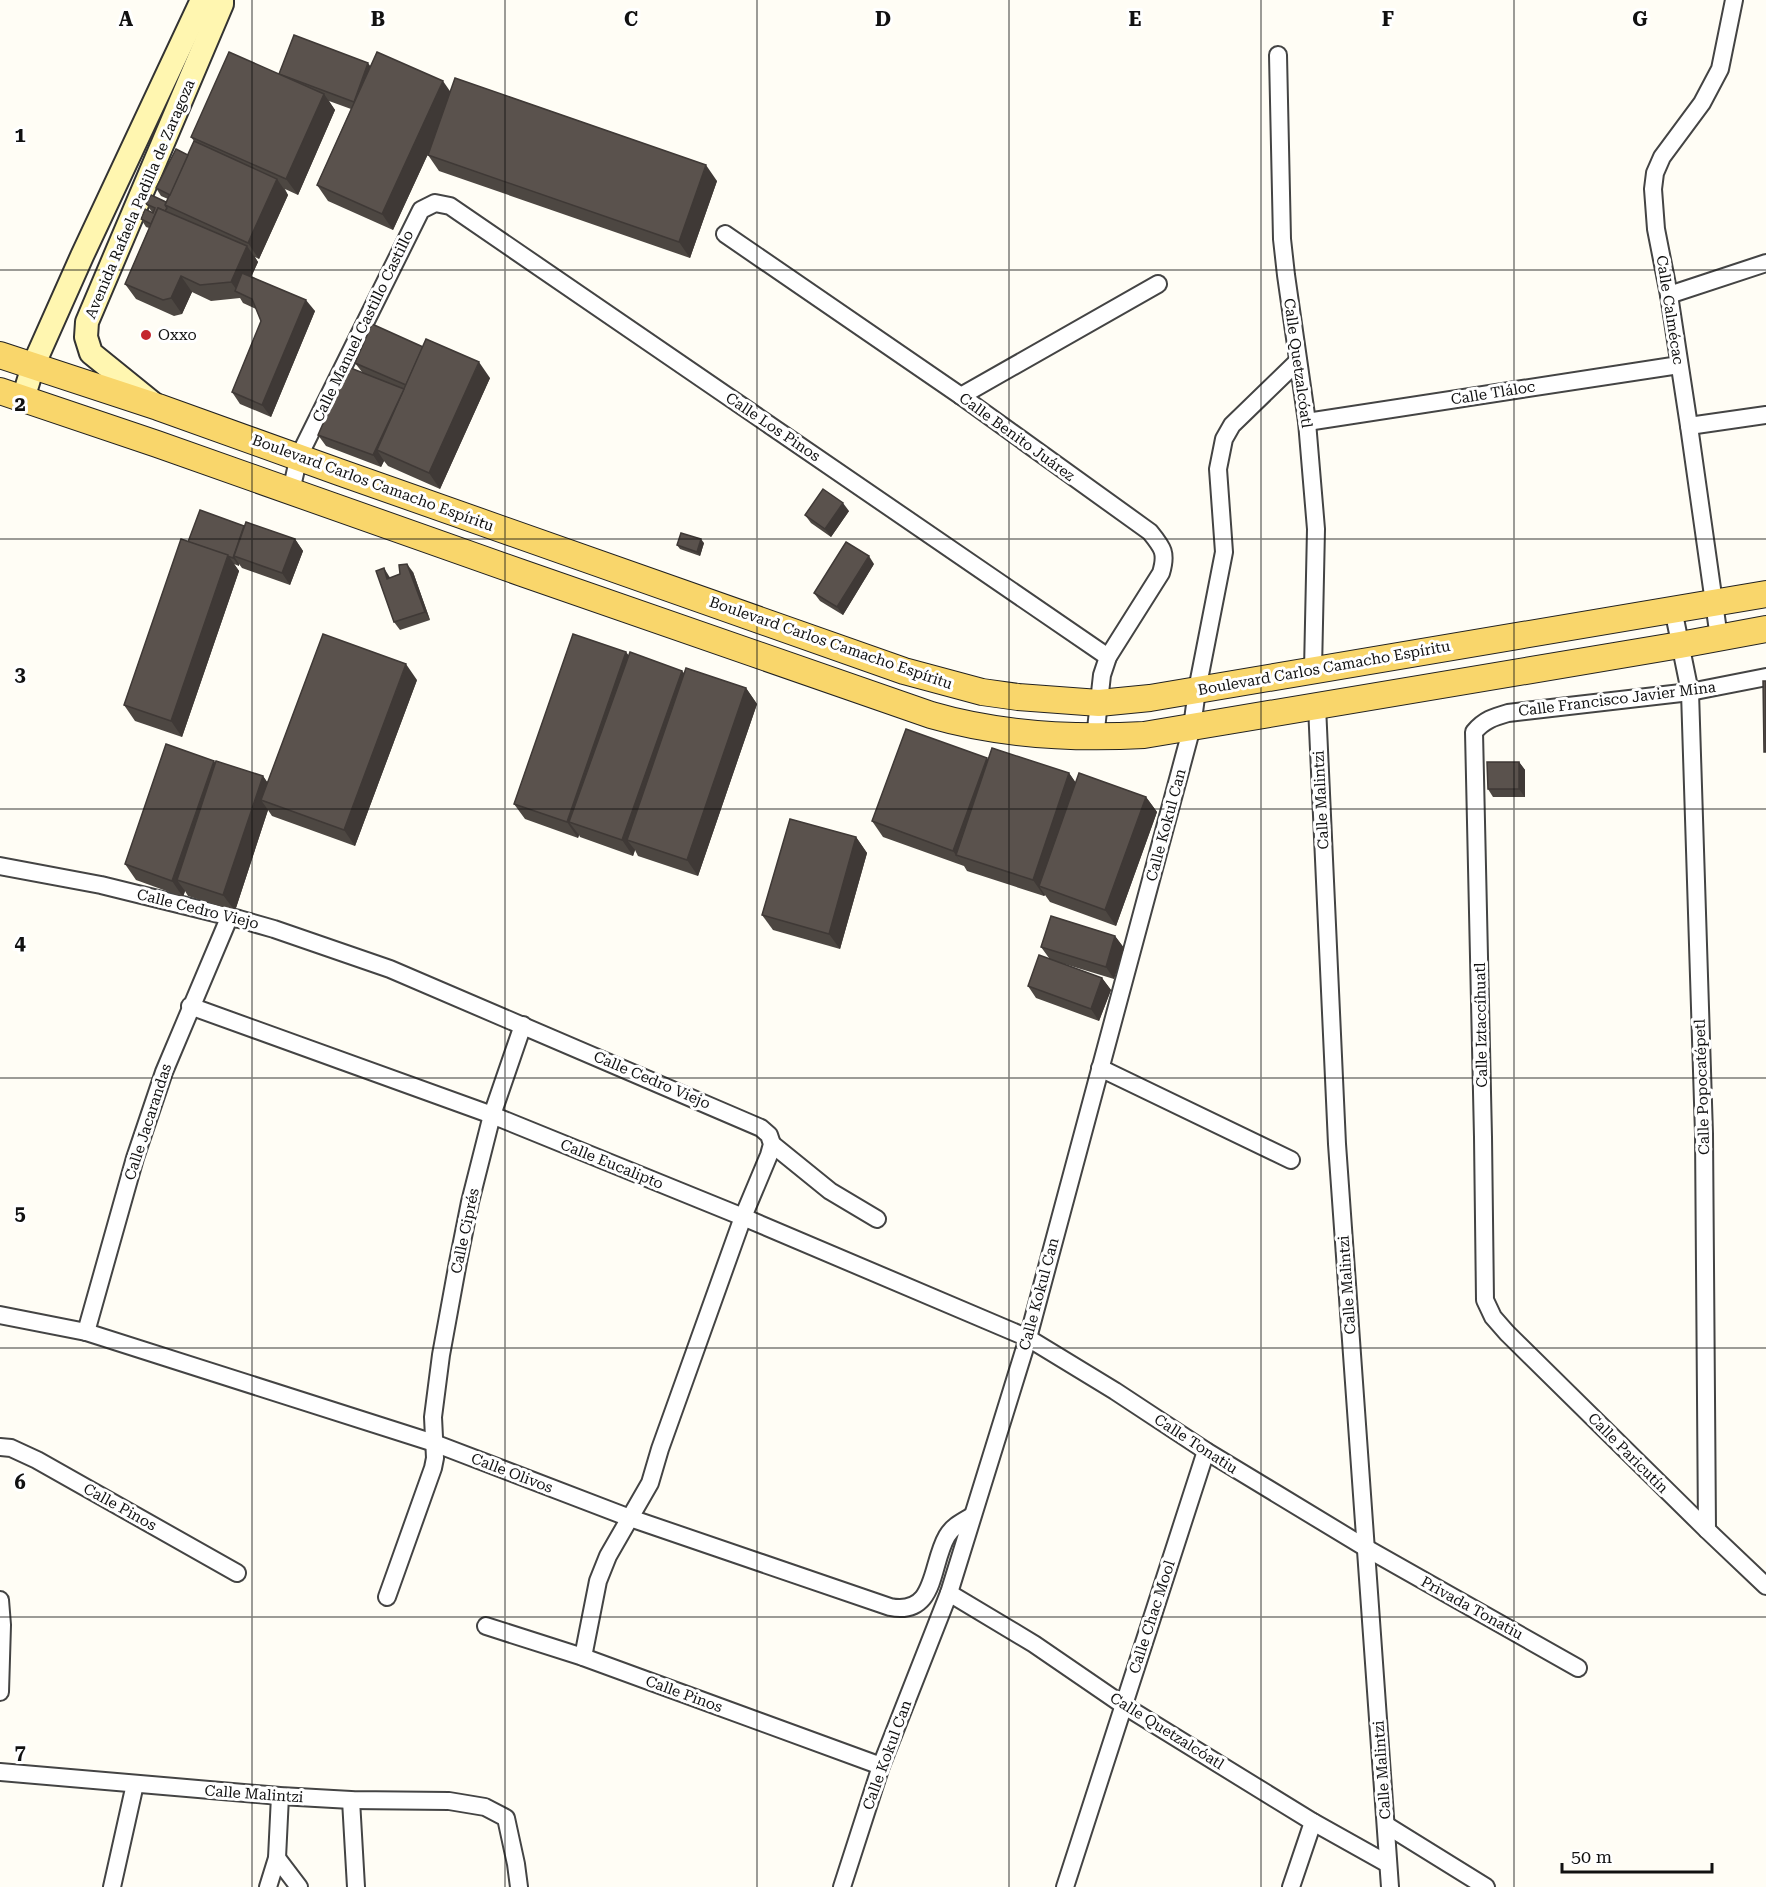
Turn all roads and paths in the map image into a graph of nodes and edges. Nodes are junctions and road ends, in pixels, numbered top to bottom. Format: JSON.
{"nodes":[{"id":1,"x":202,"y":0,"type":"edge"},
{"id":2,"x":222,"y":0,"type":"edge"},
{"id":3,"x":1734,"y":0,"type":"edge"},
{"id":4,"x":1278,"y":55,"type":"dead end"},
{"id":5,"x":435,"y":203,"type":"joint"},
{"id":6,"x":725,"y":234,"type":"dead end"},
{"id":7,"x":1766,"y":263,"type":"edge"},
{"id":8,"x":1158,"y":284,"type":"dead end"},
{"id":9,"x":1668,"y":295,"type":"junction"},
{"id":10,"x":52,"y":323,"type":"junction"},
{"id":11,"x":86,"y":337,"type":"junction"},
{"id":12,"x":0,"y":355,"type":"edge"},
{"id":13,"x":1298,"y":361,"type":"junction"},
{"id":14,"x":1679,"y":365,"type":"junction"},
{"id":15,"x":33,"y":366,"type":"junction"},
{"id":16,"x":12,"y":395,"type":"edge"},
{"id":17,"x":961,"y":396,"type":"junction"},
{"id":18,"x":158,"y":407,"type":"junction"},
{"id":19,"x":1766,"y":415,"type":"edge"},
{"id":20,"x":1307,"y":422,"type":"junction"},
{"id":21,"x":1689,"y":426,"type":"junction"},
{"id":22,"x":299,"y":456,"type":"junction"},
{"id":23,"x":291,"y":491,"type":"junction"},
{"id":24,"x":1766,"y":594,"type":"edge"},
{"id":25,"x":1713,"y":603,"type":"junction"},
{"id":26,"x":1673,"y":609,"type":"junction"},
{"id":27,"x":1766,"y":629,"type":"edge"},
{"id":28,"x":1719,"y":638,"type":"junction"},
{"id":29,"x":1680,"y":645,"type":"junction"},
{"id":30,"x":1108,"y":657,"type":"junction"},
{"id":31,"x":1313,"y":670,"type":"junction"},
{"id":32,"x":1766,"y":677,"type":"edge"},
{"id":33,"x":1197,"y":690,"type":"junction"},
{"id":34,"x":1690,"y":692,"type":"junction"},
{"id":35,"x":1099,"y":703,"type":"junction"},
{"id":36,"x":1317,"y":706,"type":"junction"},
{"id":37,"x":1192,"y":727,"type":"junction"},
{"id":38,"x":1474,"y":732,"type":"joint"},
{"id":39,"x":1095,"y":738,"type":"junction"},
{"id":40,"x":0,"y":866,"type":"edge"},
{"id":41,"x":229,"y":918,"type":"junction"},
{"id":42,"x":190,"y":1006,"type":"junction"},
{"id":43,"x":523,"y":1025,"type":"junction"},
{"id":44,"x":1100,"y":1068,"type":"junction"},
{"id":45,"x":492,"y":1115,"type":"junction"},
{"id":46,"x":772,"y":1144,"type":"junction"},
{"id":47,"x":1291,"y":1160,"type":"dead end"},
{"id":48,"x":743,"y":1216,"type":"junction"},
{"id":49,"x":877,"y":1219,"type":"dead end"},
{"id":50,"x":0,"y":1315,"type":"edge"},
{"id":51,"x":1493,"y":1317,"type":"joint"},
{"id":52,"x":86,"y":1332,"type":"junction"},
{"id":53,"x":1028,"y":1338,"type":"junction"},
{"id":54,"x":434,"y":1443,"type":"junction"},
{"id":55,"x":0,"y":1447,"type":"edge"},
{"id":56,"x":1206,"y":1451,"type":"junction"},
{"id":57,"x":972,"y":1516,"type":"junction"},
{"id":58,"x":630,"y":1518,"type":"junction"},
{"id":59,"x":1707,"y":1530,"type":"junction"},
{"id":60,"x":1366,"y":1548,"type":"junction"},
{"id":61,"x":237,"y":1573,"type":"dead end"},
{"id":62,"x":1766,"y":1586,"type":"edge"},
{"id":63,"x":949,"y":1593,"type":"junction"},
{"id":64,"x":387,"y":1597,"type":"dead end"},
{"id":65,"x":0,"y":1600,"type":"edge"},
{"id":66,"x":486,"y":1626,"type":"dead end"},
{"id":67,"x":583,"y":1657,"type":"junction"},
{"id":68,"x":1578,"y":1668,"type":"dead end"},
{"id":69,"x":0,"y":1692,"type":"edge"},
{"id":70,"x":1123,"y":1705,"type":"junction"},
{"id":71,"x":881,"y":1766,"type":"junction"},
{"id":72,"x":0,"y":1772,"type":"edge"},
{"id":73,"x":135,"y":1784,"type":"junction"},
{"id":74,"x":280,"y":1796,"type":"junction"},
{"id":75,"x":351,"y":1800,"type":"junction"},
{"id":76,"x":1313,"y":1822,"type":"junction"},
{"id":77,"x":1386,"y":1825,"type":"junction"},
{"id":78,"x":277,"y":1857,"type":"junction"},
{"id":79,"x":1388,"y":1864,"type":"junction"},
{"id":80,"x":353,"y":1885,"type":"edge"},
{"id":81,"x":112,"y":1887,"type":"edge"},
{"id":82,"x":268,"y":1887,"type":"edge"},
{"id":83,"x":299,"y":1887,"type":"edge"},
{"id":84,"x":519,"y":1887,"type":"edge"},
{"id":85,"x":842,"y":1887,"type":"edge"},
{"id":86,"x":1065,"y":1887,"type":"edge"},
{"id":87,"x":1291,"y":1887,"type":"edge"},
{"id":88,"x":1390,"y":1887,"type":"edge"},
{"id":89,"x":1486,"y":1887,"type":"edge"}],
"edges":[{"from":1,"to":10,"type":"main road","name":"Avenida Rafaela Padilla de Zaragoza"},
{"from":2,"to":11,"type":"main road","name":"Avenida Rafaela Padilla de Zaragoza"},
{"from":3,"to":9,"type":"street","name":"Calle Calmécac"},
{"from":4,"to":13,"type":"street","name":"Calle Quetzalcóatl"},
{"from":5,"to":22,"type":"street","name":"Calle Manuel Castillo Castillo"},
{"from":5,"to":30,"type":"street","name":"Calle Los Pinos"},
{"from":6,"to":17,"type":"street","name":"Calle Benito Juárez"},
{"from":7,"to":9,"type":"street"},
{"from":8,"to":17,"type":"street"},
{"from":9,"to":14,"type":"street","name":"Calle Calmécac"},
{"from":10,"to":11,"type":"main road"},
{"from":10,"to":15,"type":"main road","name":"Avenida Rafaela Padilla de Zaragoza"},
{"from":11,"to":18,"type":"main road","name":"Avenida Rafaela Padilla de Zaragoza"},
{"from":12,"to":15,"type":"main road","name":"Boulevard Carlos Camacho Espíritu"},
{"from":13,"to":20,"type":"street","name":"Calle Quetzalcóatl"},
{"from":13,"to":33,"type":"street","name":"Calle Kokul Can"},
{"from":14,"to":20,"type":"street","name":"Calle Tláloc"},
{"from":14,"to":21,"type":"street","name":"Calle Calmécac"},
{"from":15,"to":16,"type":"main road","name":"Avenida Rafaela Padilla de Zaragoza"},
{"from":15,"to":18,"type":"main road","name":"Boulevard Carlos Camacho Espíritu"},
{"from":16,"to":23,"type":"main road"},
{"from":17,"to":30,"type":"street","name":"Calle Benito Juárez"},
{"from":18,"to":22,"type":"main road","name":"Boulevard Carlos Camacho Espíritu"},
{"from":19,"to":21,"type":"street"},
{"from":20,"to":31,"type":"street","name":"Calle Quetzalcóatl"},
{"from":21,"to":25,"type":"street","name":"Calle Calmécac"},
{"from":22,"to":23,"type":"street","name":"Calle Manuel Castillo Castillo"},
{"from":22,"to":35,"type":"main road","name":"Boulevard Carlos Camacho Espíritu"},
{"from":23,"to":39,"type":"main road"},
{"from":24,"to":25,"type":"main road","name":"Boulevard Carlos Camacho Espíritu"},
{"from":25,"to":26,"type":"main road","name":"Boulevard Carlos Camacho Espíritu"},
{"from":25,"to":28,"type":"street","name":"Calle Calmécac"},
{"from":26,"to":29,"type":"street","name":"Calle Popocatépetl"},
{"from":26,"to":31,"type":"main road","name":"Boulevard Carlos Camacho Espíritu"},
{"from":27,"to":28,"type":"main road"},
{"from":28,"to":29,"type":"main road"},
{"from":29,"to":34,"type":"street","name":"Calle Popocatépetl"},
{"from":29,"to":36,"type":"main road"},
{"from":30,"to":35,"type":"street","name":"Calle Benito Juárez"},
{"from":31,"to":33,"type":"main road","name":"Boulevard Carlos Camacho Espíritu"},
{"from":32,"to":34,"type":"street","name":"Calle Francisco Javier Mina"},
{"from":33,"to":35,"type":"main road","name":"Boulevard Carlos Camacho Espíritu"},
{"from":33,"to":37,"type":"street","name":"Calle Kokul Can"},
{"from":34,"to":38,"type":"street","name":"Calle Francisco Javier Mina"},
{"from":34,"to":59,"type":"street","name":"Calle Popocatépetl"},
{"from":35,"to":39,"type":"street","name":"Calle Benito Juárez"},
{"from":36,"to":37,"type":"main road"},
{"from":36,"to":60,"type":"street","name":"Calle Malintzi"},
{"from":37,"to":39,"type":"main road"},
{"from":37,"to":44,"type":"street","name":"Calle Kokul Can"},
{"from":38,"to":51,"type":"street","name":"Calle Iztaccíhuatl"},
{"from":40,"to":41,"type":"street","name":"Calle Cedro Viejo"},
{"from":41,"to":42,"type":"street","name":"Calle Jacarandas"},
{"from":41,"to":43,"type":"street","name":"Calle Cedro Viejo"},
{"from":42,"to":45,"type":"street","name":"Calle Eucalipto"},
{"from":42,"to":52,"type":"street","name":"Calle Jacarandas"},
{"from":43,"to":45,"type":"street","name":"Calle Ciprés"},
{"from":43,"to":46,"type":"street","name":"Calle Cedro Viejo"},
{"from":44,"to":47,"type":"street"},
{"from":44,"to":53,"type":"street","name":"Calle Kokul Can"},
{"from":45,"to":48,"type":"street","name":"Calle Eucalipto"},
{"from":45,"to":54,"type":"street","name":"Calle Ciprés"},
{"from":46,"to":48,"type":"street"},
{"from":46,"to":49,"type":"street","name":"Calle Cedro Viejo"},
{"from":48,"to":53,"type":"street","name":"Calle Eucalipto"},
{"from":48,"to":58,"type":"street"},
{"from":50,"to":52,"type":"street","name":"Calle Olivos"},
{"from":51,"to":59,"type":"street","name":"Calle Paricutín"},
{"from":52,"to":54,"type":"street","name":"Calle Olivos"},
{"from":53,"to":56,"type":"street","name":"Calle Tonatiu"},
{"from":53,"to":57,"type":"street","name":"Calle Kokul Can"},
{"from":54,"to":58,"type":"street","name":"Calle Olivos"},
{"from":54,"to":64,"type":"street","name":"Calle Ciprés"},
{"from":55,"to":61,"type":"street","name":"Calle Pinos"},
{"from":56,"to":60,"type":"street","name":"Calle Tonatiu"},
{"from":56,"to":70,"type":"street","name":"Calle Chac Mool"},
{"from":57,"to":58,"type":"street","name":"Calle Olivos"},
{"from":57,"to":63,"type":"street","name":"Calle Kokul Can"},
{"from":58,"to":67,"type":"street"},
{"from":59,"to":62,"type":"street","name":"Calle Paricutín"},
{"from":60,"to":68,"type":"street","name":"Privada Tonatiu"},
{"from":60,"to":77,"type":"street","name":"Calle Malintzi"},
{"from":63,"to":70,"type":"street","name":"Calle Quetzalcóatl"},
{"from":63,"to":71,"type":"street","name":"Calle Kokul Can"},
{"from":65,"to":69,"type":"street"},
{"from":66,"to":67,"type":"street","name":"Calle Pinos"},
{"from":67,"to":71,"type":"street","name":"Calle Pinos"},
{"from":70,"to":76,"type":"street","name":"Calle Quetzalcóatl"},
{"from":70,"to":86,"type":"street","name":"Calle Chac Mool"},
{"from":71,"to":85,"type":"street","name":"Calle Kokul Can"},
{"from":72,"to":73,"type":"street","name":"Calle Malintzi"},
{"from":73,"to":74,"type":"street","name":"Calle Malintzi"},
{"from":73,"to":81,"type":"street"},
{"from":74,"to":75,"type":"street","name":"Calle Malintzi"},
{"from":74,"to":78,"type":"street"},
{"from":75,"to":80,"type":"street"},
{"from":75,"to":84,"type":"street","name":"Calle Malintzi"},
{"from":76,"to":79,"type":"street","name":"Calle Quetzalcóatl"},
{"from":76,"to":87,"type":"street"},
{"from":77,"to":79,"type":"street","name":"Calle Malintzi"},
{"from":77,"to":89,"type":"street"},
{"from":78,"to":82,"type":"street"},
{"from":78,"to":83,"type":"street"},
{"from":79,"to":88,"type":"street","name":"Calle Malintzi"}]}
